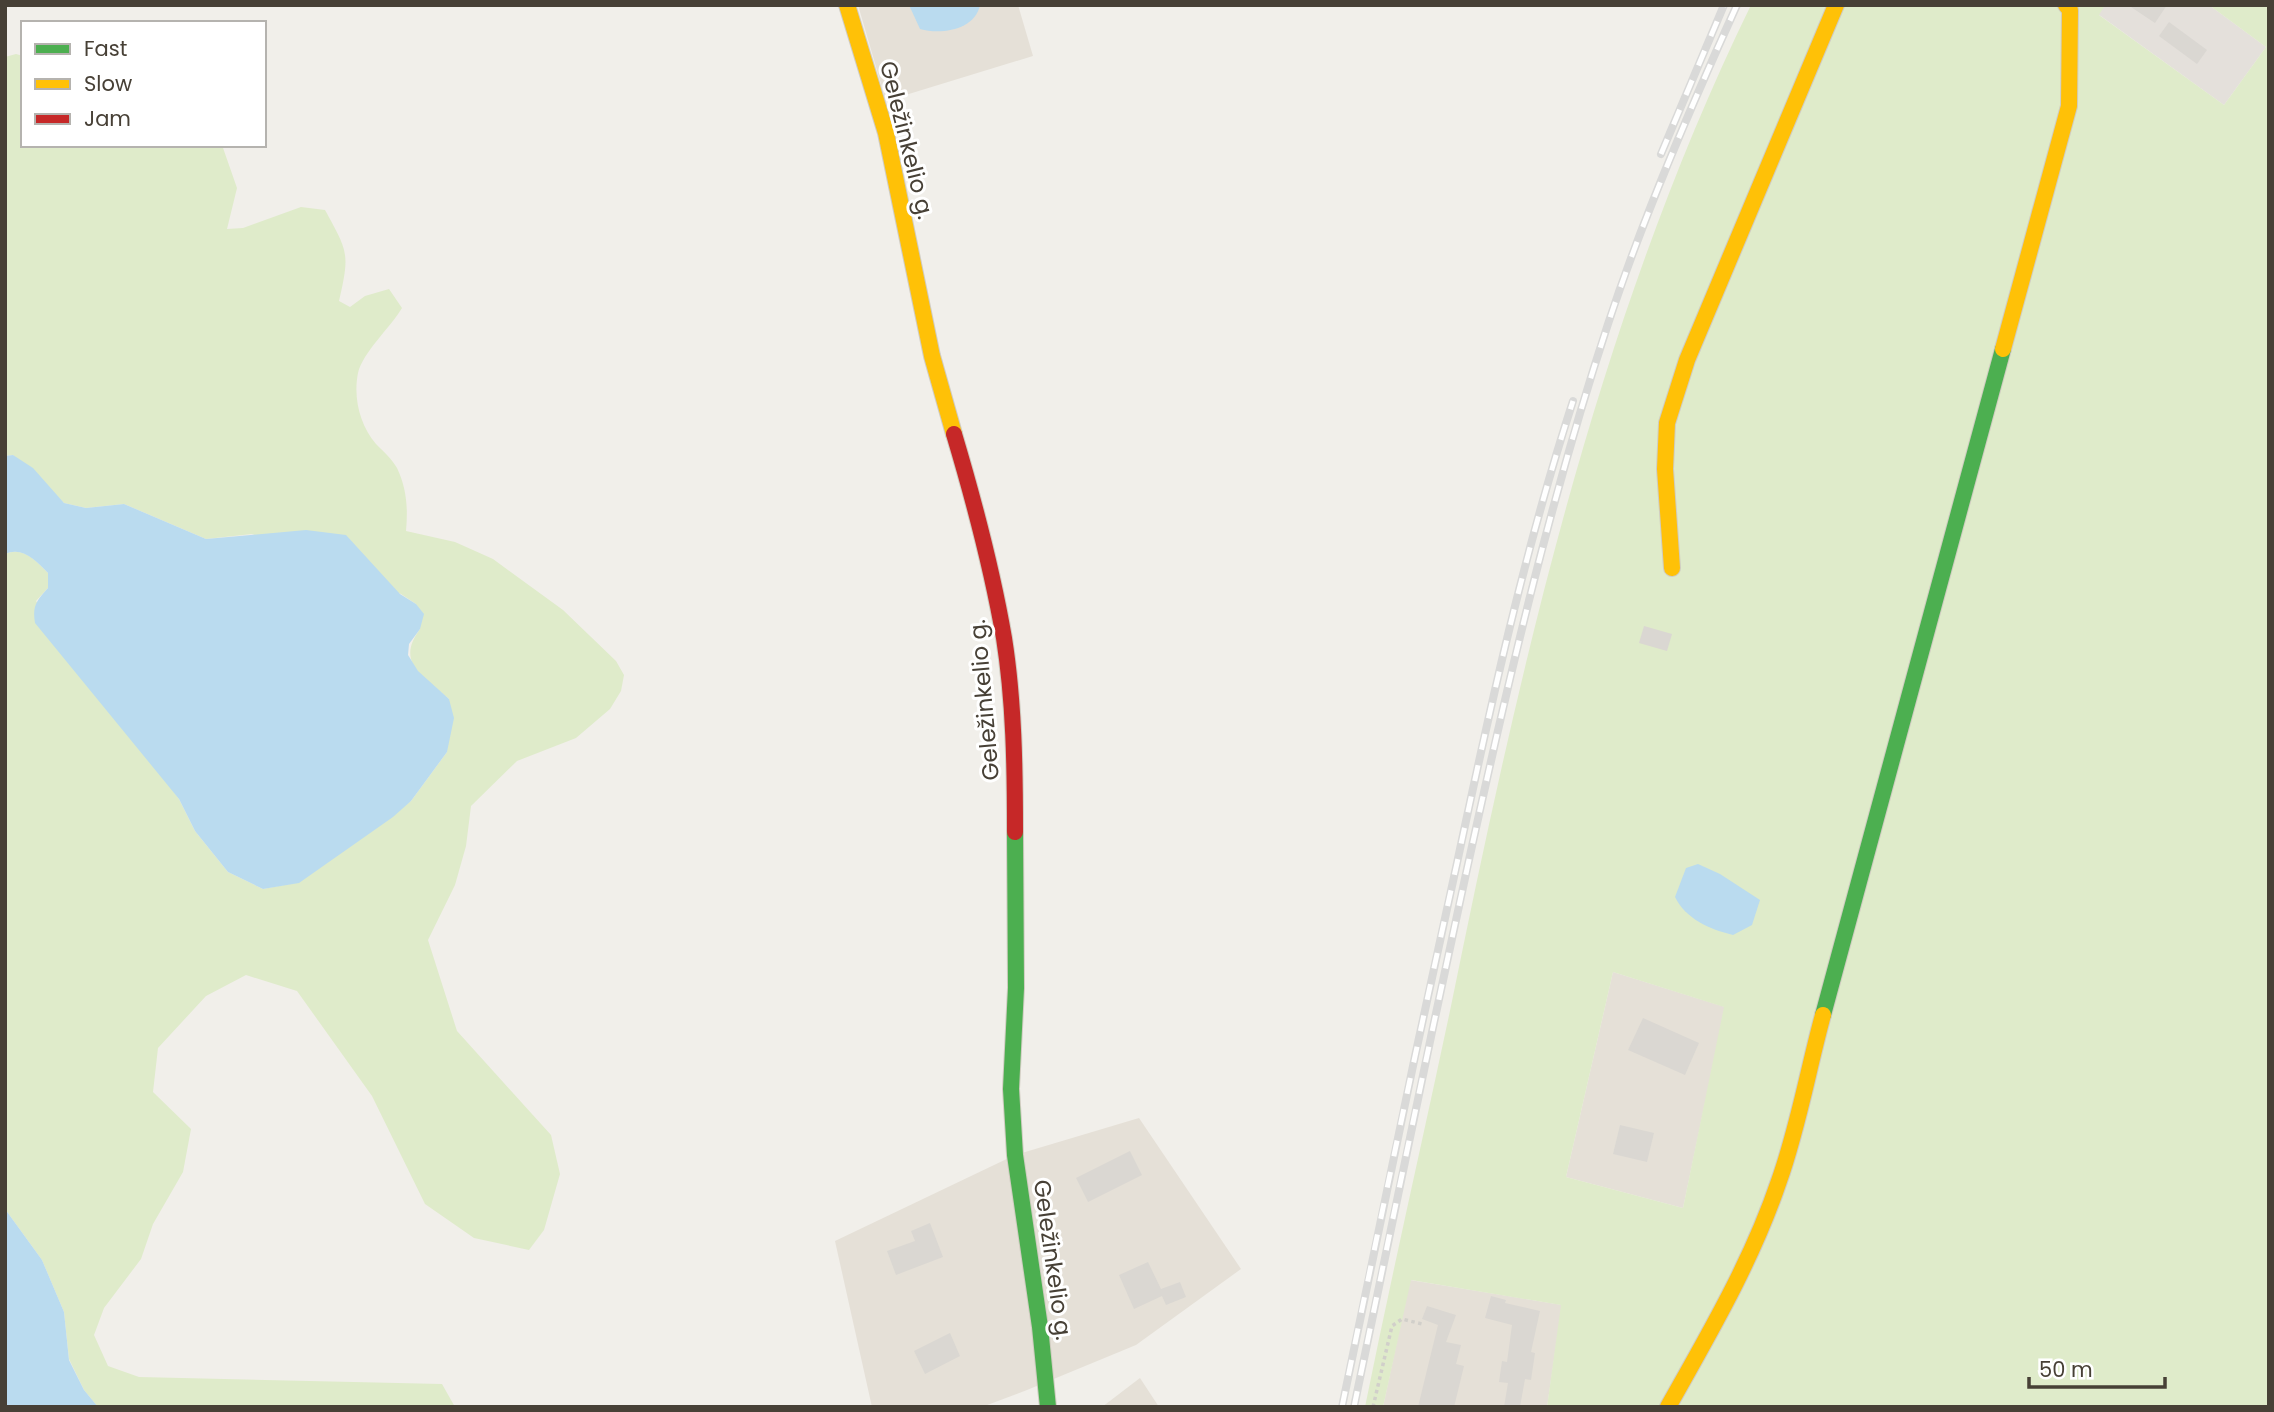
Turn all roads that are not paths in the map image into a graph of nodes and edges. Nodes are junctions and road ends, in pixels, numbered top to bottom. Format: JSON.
{"nodes":[{"id":1,"x":847,"y":5,"type":"edge"},
{"id":2,"x":1836,"y":5,"type":"edge"},
{"id":3,"x":2066,"y":5,"type":"edge"},
{"id":4,"x":1672,"y":568,"type":"dead end"},
{"id":5,"x":1048,"y":1407,"type":"edge"},
{"id":6,"x":1668,"y":1407,"type":"edge"}],
"edges":[{"from":1,"to":5,"type":"street","name":"Geležinkelio g."},
{"from":2,"to":4,"type":"street"},
{"from":3,"to":6,"type":"street"}]}
